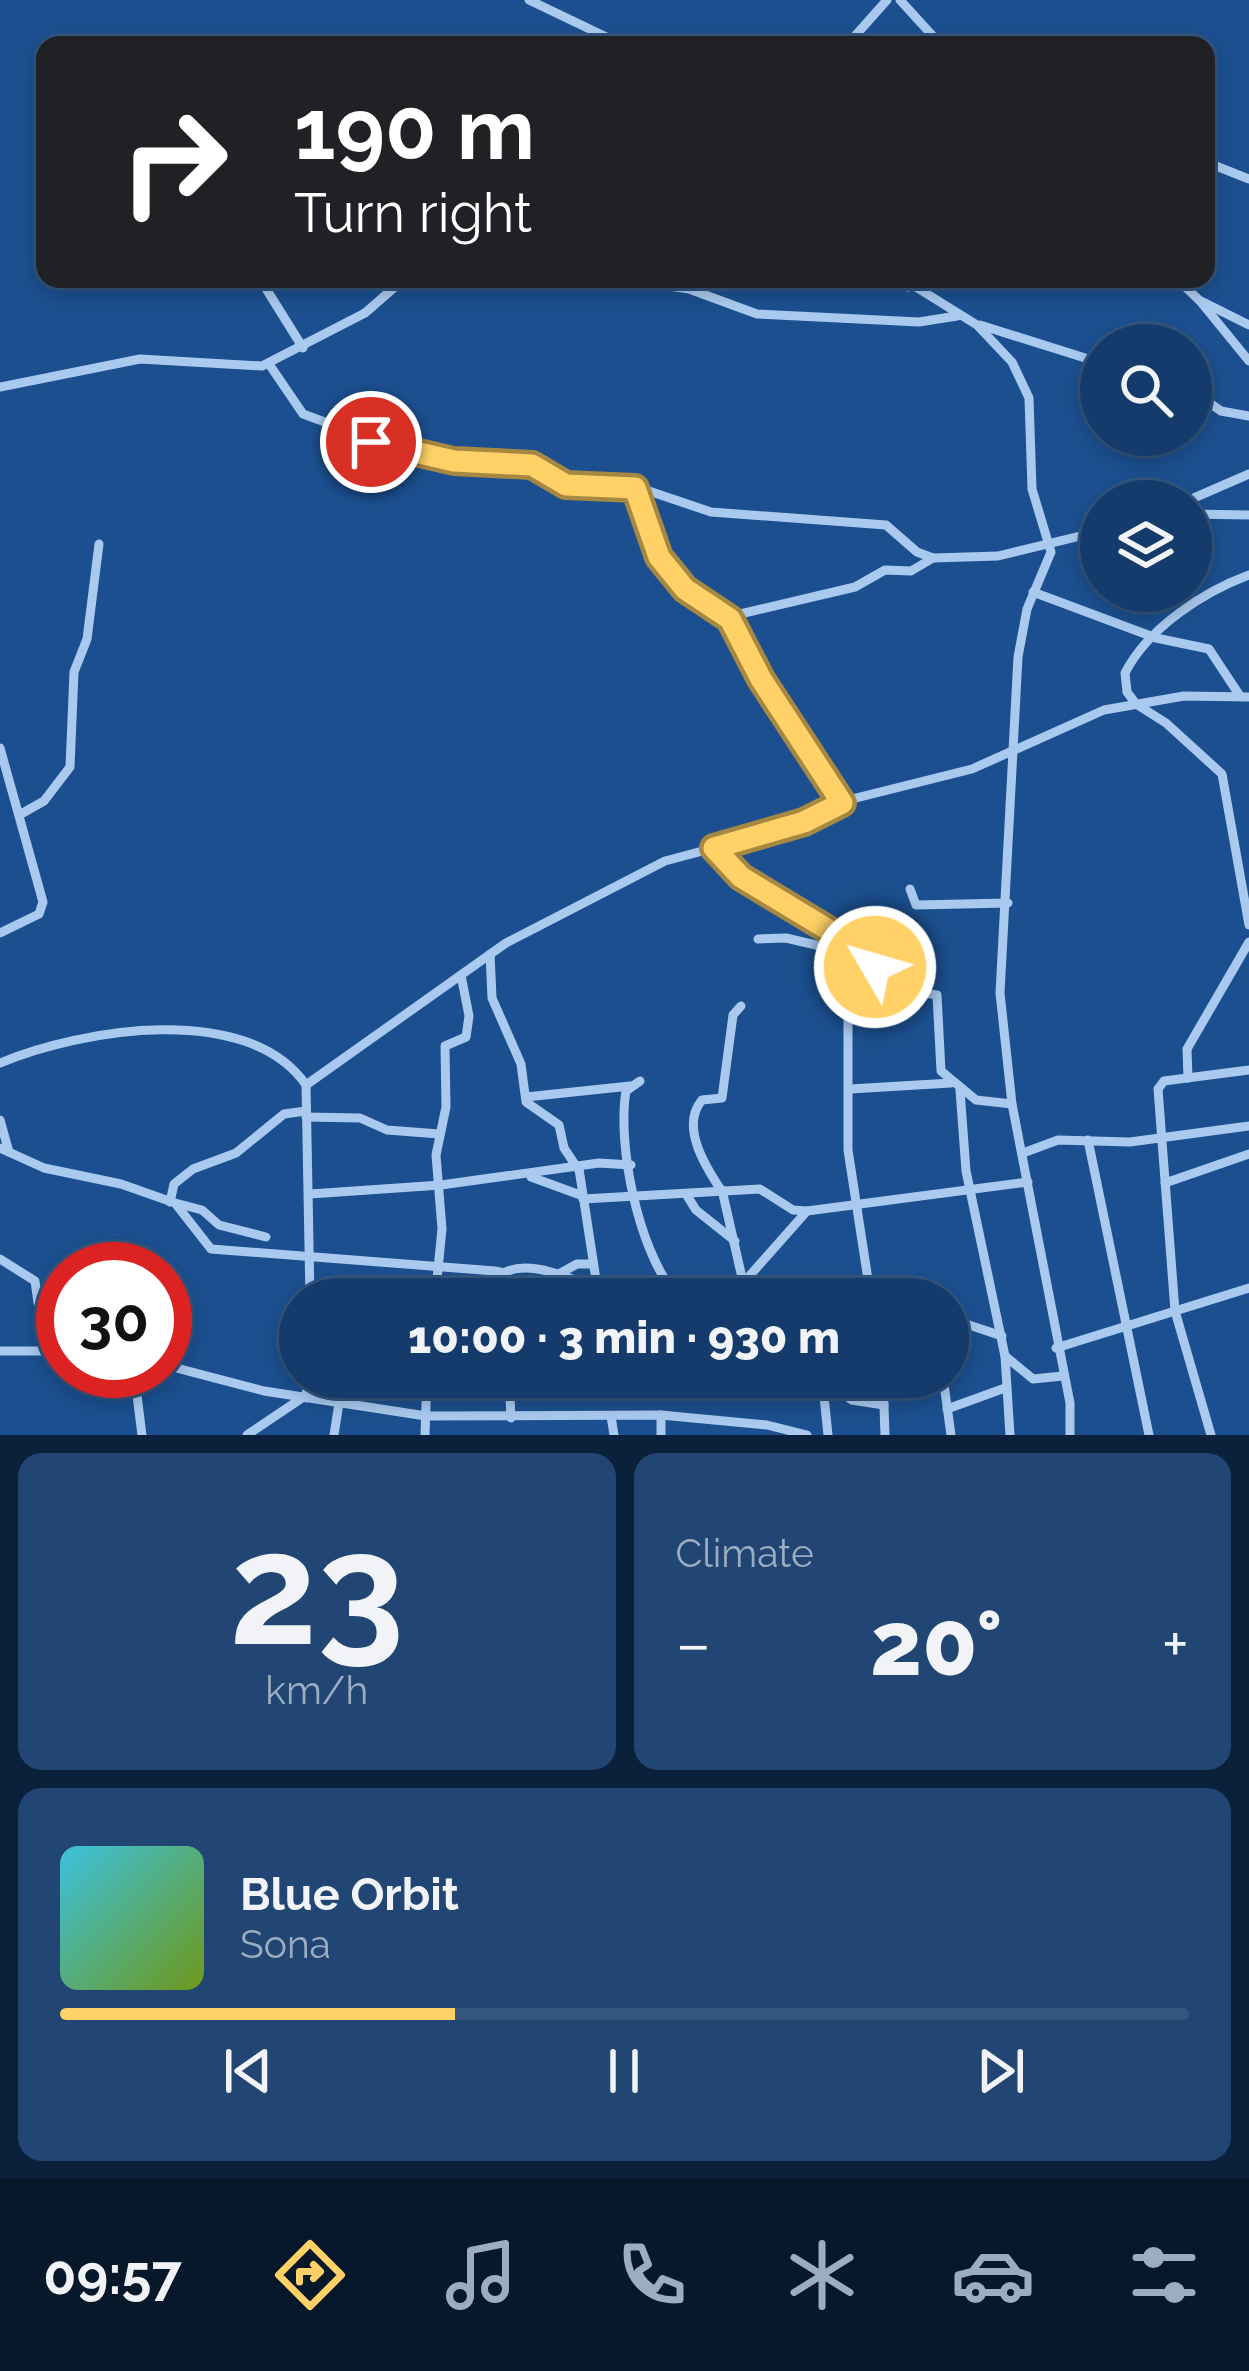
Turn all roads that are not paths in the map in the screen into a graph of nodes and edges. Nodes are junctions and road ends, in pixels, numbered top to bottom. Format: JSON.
{"nodes":[{"id":1,"x":529,"y":0,"type":"edge"},
{"id":2,"x":886,"y":0,"type":"edge"},
{"id":3,"x":900,"y":0,"type":"edge"},
{"id":4,"x":933,"y":35,"type":"edge"},
{"id":5,"x":604,"y":36,"type":"edge"},
{"id":6,"x":855,"y":36,"type":"edge"},
{"id":7,"x":1215,"y":166,"type":"edge"},
{"id":8,"x":1249,"y":178,"type":"edge"},
{"id":9,"x":266,"y":288,"type":"edge"},
{"id":10,"x":394,"y":288,"type":"edge"},
{"id":11,"x":702,"y":288,"type":"edge"},
{"id":12,"x":909,"y":288,"type":"edge"},
{"id":13,"x":913,"y":288,"type":"edge"},
{"id":14,"x":918,"y":288,"type":"edge"},
{"id":15,"x":1187,"y":288,"type":"edge"},
{"id":16,"x":916,"y":291,"type":"junction"},
{"id":17,"x":1199,"y":300,"type":"junction"},
{"id":18,"x":958,"y":316,"type":"junction"},
{"id":19,"x":977,"y":325,"type":"junction"},
{"id":20,"x":1249,"y":325,"type":"edge"},
{"id":21,"x":303,"y":347,"type":"junction"},
{"id":22,"x":1080,"y":357,"type":"edge"},
{"id":23,"x":1249,"y":361,"type":"edge"},
{"id":24,"x":269,"y":364,"type":"junction"},
{"id":25,"x":0,"y":388,"type":"edge"},
{"id":26,"x":1212,"y":405,"type":"edge"},
{"id":27,"x":1249,"y":416,"type":"edge"},
{"id":28,"x":1249,"y":474,"type":"edge"},
{"id":29,"x":635,"y":488,"type":"junction"},
{"id":30,"x":1212,"y":490,"type":"edge"},
{"id":31,"x":1212,"y":514,"type":"edge"},
{"id":32,"x":1249,"y":515,"type":"edge"},
{"id":33,"x":1080,"y":536,"type":"edge"},
{"id":34,"x":99,"y":544,"type":"dead end"},
{"id":35,"x":1049,"y":544,"type":"junction"},
{"id":36,"x":933,"y":557,"type":"junction"},
{"id":37,"x":1249,"y":575,"type":"edge"},
{"id":38,"x":1033,"y":592,"type":"junction"},
{"id":39,"x":730,"y":619,"type":"junction"},
{"id":40,"x":1156,"y":638,"type":"junction"},
{"id":41,"x":1245,"y":696,"type":"edge"},
{"id":42,"x":1136,"y":704,"type":"junction"},
{"id":43,"x":0,"y":748,"type":"edge"},
{"id":44,"x":1016,"y":750,"type":"junction"},
{"id":45,"x":842,"y":803,"type":"junction"},
{"id":46,"x":21,"y":814,"type":"junction"},
{"id":47,"x":714,"y":848,"type":"junction"},
{"id":48,"x":910,"y":889,"type":"dead end"},
{"id":49,"x":1008,"y":903,"type":"junction"},
{"id":50,"x":1249,"y":925,"type":"edge"},
{"id":51,"x":0,"y":933,"type":"edge"},
{"id":52,"x":758,"y":939,"type":"dead end"},
{"id":53,"x":1249,"y":942,"type":"edge"},
{"id":54,"x":490,"y":954,"type":"junction"},
{"id":55,"x":847,"y":956,"type":"junction"},
{"id":56,"x":461,"y":975,"type":"junction"},
{"id":57,"x":741,"y":1006,"type":"dead end"},
{"id":58,"x":0,"y":1064,"type":"edge"},
{"id":59,"x":1249,"y":1070,"type":"edge"},
{"id":60,"x":1188,"y":1078,"type":"junction"},
{"id":61,"x":306,"y":1085,"type":"junction"},
{"id":62,"x":955,"y":1087,"type":"junction"},
{"id":63,"x":850,"y":1089,"type":"junction"},
{"id":64,"x":526,"y":1097,"type":"junction"},
{"id":65,"x":1012,"y":1104,"type":"junction"},
{"id":66,"x":306,"y":1114,"type":"junction"},
{"id":67,"x":0,"y":1120,"type":"edge"},
{"id":68,"x":1249,"y":1126,"type":"edge"},
{"id":69,"x":439,"y":1134,"type":"junction"},
{"id":70,"x":1163,"y":1135,"type":"junction"},
{"id":71,"x":1088,"y":1140,"type":"junction"},
{"id":72,"x":5,"y":1150,"type":"edge"},
{"id":73,"x":1249,"y":1154,"type":"edge"},
{"id":74,"x":1023,"y":1159,"type":"junction"},
{"id":75,"x":631,"y":1166,"type":"junction"},
{"id":76,"x":578,"y":1169,"type":"junction"},
{"id":77,"x":529,"y":1176,"type":"junction"},
{"id":78,"x":1028,"y":1182,"type":"junction"},
{"id":79,"x":1165,"y":1183,"type":"junction"},
{"id":80,"x":1001,"y":1184,"type":"junction"},
{"id":81,"x":441,"y":1185,"type":"junction"},
{"id":82,"x":969,"y":1187,"type":"junction"},
{"id":83,"x":722,"y":1190,"type":"junction"},
{"id":84,"x":310,"y":1194,"type":"junction"},
{"id":85,"x":686,"y":1194,"type":"junction"},
{"id":86,"x":634,"y":1196,"type":"junction"},
{"id":87,"x":583,"y":1197,"type":"junction"},
{"id":88,"x":173,"y":1203,"type":"junction"},
{"id":89,"x":855,"y":1205,"type":"junction"},
{"id":90,"x":807,"y":1211,"type":"junction"},
{"id":91,"x":266,"y":1237,"type":"dead end"},
{"id":92,"x":735,"y":1241,"type":"junction"},
{"id":93,"x":310,"y":1254,"type":"junction"},
{"id":94,"x":0,"y":1259,"type":"edge"},
{"id":95,"x":593,"y":1264,"type":"junction"},
{"id":96,"x":441,"y":1265,"type":"junction"},
{"id":97,"x":504,"y":1274,"type":"junction"},
{"id":98,"x":557,"y":1275,"type":"junction"},
{"id":99,"x":310,"y":1278,"type":"edge"},
{"id":100,"x":439,"y":1278,"type":"edge"},
{"id":101,"x":504,"y":1278,"type":"edge"},
{"id":102,"x":563,"y":1278,"type":"edge"},
{"id":103,"x":595,"y":1278,"type":"edge"},
{"id":104,"x":666,"y":1278,"type":"edge"},
{"id":105,"x":739,"y":1278,"type":"edge"},
{"id":106,"x":747,"y":1278,"type":"edge"},
{"id":107,"x":867,"y":1278,"type":"edge"},
{"id":108,"x":1249,"y":1288,"type":"edge"},
{"id":109,"x":36,"y":1292,"type":"edge"},
{"id":110,"x":1175,"y":1311,"type":"junction"},
{"id":111,"x":1129,"y":1324,"type":"junction"},
{"id":112,"x":969,"y":1325,"type":"edge"},
{"id":113,"x":1002,"y":1336,"type":"junction"},
{"id":114,"x":1056,"y":1348,"type":"junction"},
{"id":115,"x":36,"y":1350,"type":"edge"},
{"id":116,"x":0,"y":1351,"type":"edge"},
{"id":117,"x":1005,"y":1356,"type":"junction"},
{"id":118,"x":192,"y":1371,"type":"edge"},
{"id":119,"x":1063,"y":1376,"type":"junction"},
{"id":120,"x":1040,"y":1380,"type":"junction"},
{"id":121,"x":1005,"y":1388,"type":"junction"},
{"id":122,"x":279,"y":1392,"type":"edge"},
{"id":123,"x":1068,"y":1396,"type":"junction"},
{"id":124,"x":137,"y":1398,"type":"edge"},
{"id":125,"x":304,"y":1398,"type":"joint"},
{"id":126,"x":426,"y":1398,"type":"edge"},
{"id":127,"x":510,"y":1398,"type":"edge"},
{"id":128,"x":826,"y":1398,"type":"edge"},
{"id":129,"x":849,"y":1398,"type":"edge"},
{"id":130,"x":884,"y":1398,"type":"edge"},
{"id":131,"x":946,"y":1398,"type":"edge"},
{"id":132,"x":339,"y":1403,"type":"junction"},
{"id":133,"x":884,"y":1405,"type":"junction"},
{"id":134,"x":947,"y":1409,"type":"junction"},
{"id":135,"x":661,"y":1415,"type":"junction"},
{"id":136,"x":426,"y":1416,"type":"junction"},
{"id":137,"x":611,"y":1416,"type":"junction"},
{"id":138,"x":484,"y":1418,"type":"junction"},
{"id":139,"x":511,"y":1418,"type":"junction"},
{"id":140,"x":142,"y":1435,"type":"edge"},
{"id":141,"x":248,"y":1435,"type":"edge"},
{"id":142,"x":334,"y":1435,"type":"edge"},
{"id":143,"x":425,"y":1435,"type":"edge"},
{"id":144,"x":483,"y":1435,"type":"edge"},
{"id":145,"x":614,"y":1435,"type":"edge"},
{"id":146,"x":661,"y":1435,"type":"edge"},
{"id":147,"x":807,"y":1435,"type":"edge"},
{"id":148,"x":828,"y":1435,"type":"edge"},
{"id":149,"x":885,"y":1435,"type":"edge"},
{"id":150,"x":951,"y":1435,"type":"edge"},
{"id":151,"x":1010,"y":1435,"type":"edge"},
{"id":152,"x":1070,"y":1435,"type":"edge"},
{"id":153,"x":1149,"y":1435,"type":"edge"},
{"id":154,"x":1211,"y":1435,"type":"edge"}],
"edges":[{"from":1,"to":5,"type":"street"},
{"from":2,"to":6,"type":"street"},
{"from":3,"to":4,"type":"street"},
{"from":7,"to":8,"type":"street"},
{"from":9,"to":21,"type":"street"},
{"from":10,"to":21,"type":"street"},
{"from":11,"to":18,"type":"street"},
{"from":12,"to":16,"type":"street"},
{"from":13,"to":16,"type":"street"},
{"from":14,"to":16,"type":"street"},
{"from":15,"to":17,"type":"street"},
{"from":16,"to":18,"type":"street"},
{"from":17,"to":20,"type":"street"},
{"from":17,"to":23,"type":"street"},
{"from":18,"to":19,"type":"street"},
{"from":19,"to":22,"type":"street"},
{"from":19,"to":35,"type":"street"},
{"from":21,"to":24,"type":"street"},
{"from":24,"to":25,"type":"street"},
{"from":24,"to":29,"type":"street"},
{"from":26,"to":27,"type":"street"},
{"from":28,"to":30,"type":"street"},
{"from":29,"to":36,"type":"street"},
{"from":29,"to":39,"type":"street"},
{"from":31,"to":32,"type":"street"},
{"from":33,"to":35,"type":"street"},
{"from":34,"to":46,"type":"street"},
{"from":35,"to":36,"type":"street"},
{"from":35,"to":38,"type":"street"},
{"from":36,"to":39,"type":"street"},
{"from":37,"to":40,"type":"street"},
{"from":38,"to":40,"type":"street"},
{"from":38,"to":44,"type":"street"},
{"from":39,"to":45,"type":"street"},
{"from":40,"to":41,"type":"street"},
{"from":40,"to":42,"type":"street"},
{"from":41,"to":42,"type":"street"},
{"from":42,"to":44,"type":"street"},
{"from":42,"to":50,"type":"street"},
{"from":43,"to":46,"type":"street"},
{"from":44,"to":45,"type":"street"},
{"from":44,"to":49,"type":"street"},
{"from":45,"to":47,"type":"street"},
{"from":46,"to":51,"type":"street"},
{"from":47,"to":54,"type":"street"},
{"from":47,"to":55,"type":"street"},
{"from":48,"to":49,"type":"street"},
{"from":49,"to":65,"type":"street"},
{"from":52,"to":55,"type":"street"},
{"from":53,"to":60,"type":"street"},
{"from":54,"to":56,"type":"street"},
{"from":54,"to":64,"type":"street"},
{"from":55,"to":62,"type":"street"},
{"from":55,"to":63,"type":"street"},
{"from":56,"to":61,"type":"street"},
{"from":56,"to":69,"type":"street"},
{"from":57,"to":83,"type":"street"},
{"from":58,"to":61,"type":"street"},
{"from":59,"to":60,"type":"street"},
{"from":60,"to":70,"type":"street"},
{"from":61,"to":66,"type":"street"},
{"from":62,"to":63,"type":"street"},
{"from":62,"to":65,"type":"street"},
{"from":62,"to":82,"type":"street"},
{"from":63,"to":89,"type":"street"},
{"from":64,"to":75,"type":"street"},
{"from":64,"to":76,"type":"street"},
{"from":65,"to":74,"type":"street"},
{"from":66,"to":69,"type":"street"},
{"from":66,"to":84,"type":"street"},
{"from":66,"to":88,"type":"street"},
{"from":67,"to":72,"type":"street"},
{"from":68,"to":70,"type":"street"},
{"from":69,"to":81,"type":"street"},
{"from":70,"to":71,"type":"street"},
{"from":70,"to":79,"type":"street"},
{"from":71,"to":74,"type":"street"},
{"from":71,"to":111,"type":"street"},
{"from":72,"to":88,"type":"street"},
{"from":73,"to":79,"type":"street"},
{"from":74,"to":78,"type":"street"},
{"from":74,"to":80,"type":"street"},
{"from":75,"to":76,"type":"street"},
{"from":75,"to":86,"type":"street"},
{"from":76,"to":77,"type":"street"},
{"from":76,"to":87,"type":"street"},
{"from":77,"to":81,"type":"street"},
{"from":77,"to":87,"type":"street"},
{"from":78,"to":80,"type":"street"},
{"from":78,"to":114,"type":"street"},
{"from":79,"to":110,"type":"street"},
{"from":80,"to":82,"type":"street"},
{"from":81,"to":84,"type":"street"},
{"from":81,"to":96,"type":"street"},
{"from":82,"to":89,"type":"street"},
{"from":82,"to":113,"type":"street"},
{"from":83,"to":85,"type":"street"},
{"from":83,"to":90,"type":"street"},
{"from":83,"to":92,"type":"street"},
{"from":84,"to":93,"type":"street"},
{"from":85,"to":86,"type":"street"},
{"from":85,"to":92,"type":"street"},
{"from":86,"to":87,"type":"street"},
{"from":86,"to":104,"type":"street"},
{"from":87,"to":95,"type":"street"},
{"from":88,"to":91,"type":"street"},
{"from":88,"to":93,"type":"street"},
{"from":89,"to":90,"type":"street"},
{"from":89,"to":107,"type":"street"},
{"from":90,"to":106,"type":"street"},
{"from":92,"to":105,"type":"street"},
{"from":93,"to":96,"type":"street"},
{"from":93,"to":99,"type":"street"},
{"from":94,"to":109,"type":"street"},
{"from":95,"to":98,"type":"street"},
{"from":95,"to":103,"type":"street"},
{"from":96,"to":97,"type":"street"},
{"from":96,"to":100,"type":"street"},
{"from":97,"to":98,"type":"street"},
{"from":97,"to":101,"type":"street"},
{"from":98,"to":102,"type":"street"},
{"from":108,"to":110,"type":"street"},
{"from":110,"to":111,"type":"street"},
{"from":110,"to":154,"type":"street"},
{"from":111,"to":114,"type":"street"},
{"from":111,"to":153,"type":"street"},
{"from":112,"to":113,"type":"street"},
{"from":113,"to":117,"type":"street"},
{"from":114,"to":119,"type":"street"},
{"from":115,"to":116,"type":"street"},
{"from":117,"to":120,"type":"street"},
{"from":117,"to":121,"type":"street"},
{"from":118,"to":122,"type":"street"},
{"from":119,"to":120,"type":"street"},
{"from":119,"to":123,"type":"street"},
{"from":120,"to":123,"type":"street"},
{"from":121,"to":134,"type":"street"},
{"from":121,"to":151,"type":"street"},
{"from":123,"to":152,"type":"street"},
{"from":124,"to":140,"type":"street"},
{"from":125,"to":132,"type":"street"},
{"from":125,"to":141,"type":"street"},
{"from":126,"to":136,"type":"street"},
{"from":127,"to":139,"type":"street"},
{"from":128,"to":148,"type":"street"},
{"from":129,"to":133,"type":"street"},
{"from":130,"to":133,"type":"street"},
{"from":131,"to":134,"type":"street"},
{"from":132,"to":136,"type":"street"},
{"from":132,"to":142,"type":"street"},
{"from":133,"to":149,"type":"street"},
{"from":134,"to":150,"type":"street"},
{"from":135,"to":137,"type":"street"},
{"from":135,"to":146,"type":"street"},
{"from":135,"to":147,"type":"street"},
{"from":136,"to":138,"type":"street"},
{"from":136,"to":143,"type":"street"},
{"from":137,"to":139,"type":"street"},
{"from":137,"to":145,"type":"street"},
{"from":138,"to":139,"type":"street"},
{"from":138,"to":144,"type":"street"}]}
